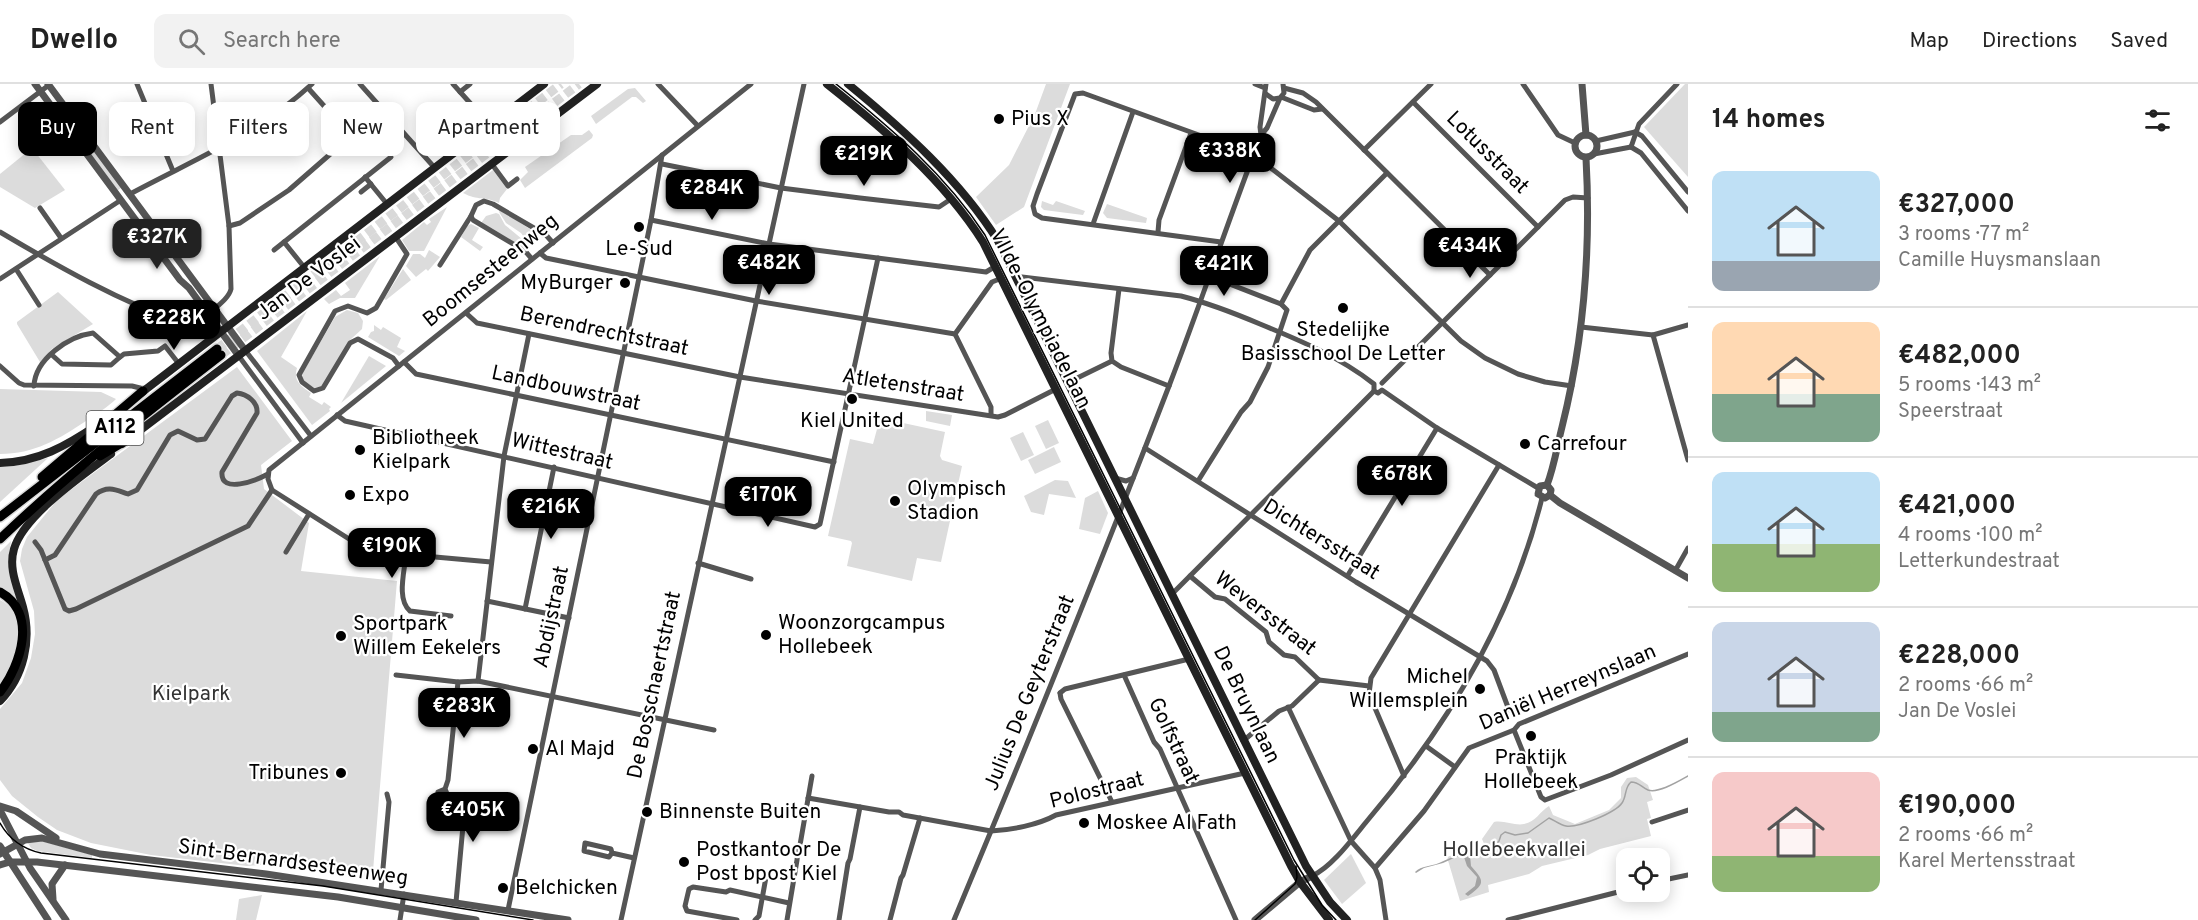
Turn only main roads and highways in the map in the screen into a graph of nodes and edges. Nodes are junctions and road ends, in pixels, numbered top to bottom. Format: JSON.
{"nodes":[{"id":1,"x":543,"y":84,"type":"edge"},
{"id":2,"x":597,"y":84,"type":"edge"},
{"id":3,"x":827,"y":84,"type":"edge"},
{"id":4,"x":849,"y":84,"type":"edge"},
{"id":5,"x":535,"y":87,"type":"edge"},
{"id":6,"x":142,"y":391,"type":"junction"},
{"id":7,"x":125,"y":441,"type":"junction"},
{"id":8,"x":0,"y":463,"type":"edge"},
{"id":9,"x":65,"y":478,"type":"junction"},
{"id":10,"x":1124,"y":500,"type":"joint"},
{"id":11,"x":12,"y":506,"type":"junction"},
{"id":12,"x":1118,"y":515,"type":"joint"},
{"id":13,"x":0,"y":517,"type":"edge"},
{"id":14,"x":0,"y":539,"type":"edge"},
{"id":15,"x":0,"y":592,"type":"edge"},
{"id":16,"x":0,"y":692,"type":"edge"},
{"id":17,"x":0,"y":701,"type":"edge"},
{"id":18,"x":1329,"y":920,"type":"edge"},
{"id":19,"x":1347,"y":920,"type":"edge"}],
"edges":[{"from":1,"to":5,"type":"main road","name":"Jan De Voslei"},
{"from":2,"to":7,"type":"main road","name":"Jan De Voslei"},
{"from":3,"to":12,"type":"main road","name":"VIIde-Olympiadelaan"},
{"from":4,"to":10,"type":"main road","name":"VIIde-Olympiadelaan"},
{"from":5,"to":6,"type":"main road","name":"Jan De Voslei"},
{"from":6,"to":8,"type":"main road","name":"Jan De Voslei"},
{"from":6,"to":11,"type":"highway"},
{"from":7,"to":9,"type":"highway"},
{"from":7,"to":17,"type":"main road","name":"Jan De Voslei"},
{"from":9,"to":11,"type":"highway","number":"A112"},
{"from":9,"to":14,"type":"highway","number":"A112"},
{"from":10,"to":19,"type":"main road","name":"De Bruynlaan"},
{"from":11,"to":13,"type":"highway","number":"A112"},
{"from":12,"to":18,"type":"main road","name":"De Bruynlaan"},
{"from":15,"to":16,"type":"highway"}]}
